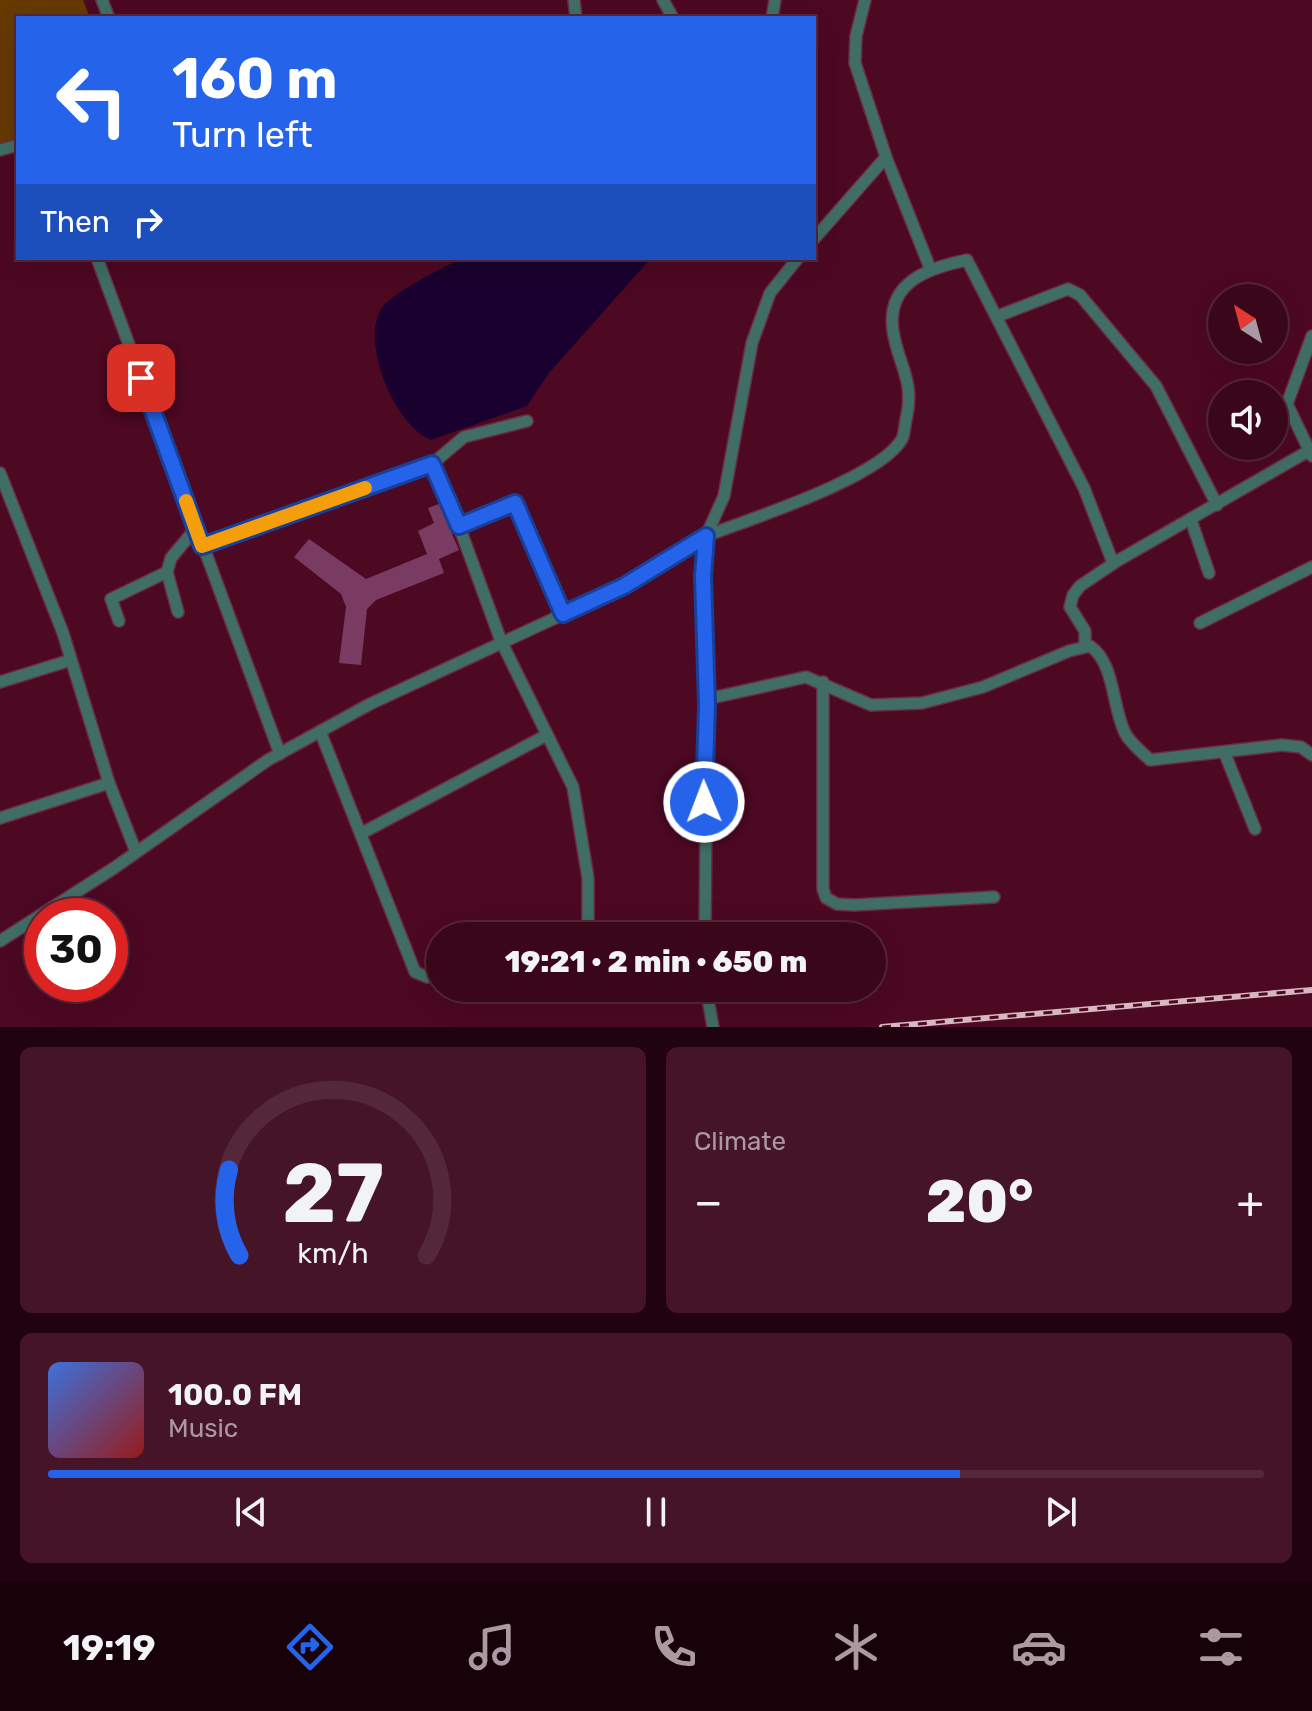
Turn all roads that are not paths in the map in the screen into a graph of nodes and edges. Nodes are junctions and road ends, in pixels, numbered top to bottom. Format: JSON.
{"nodes":[{"id":1,"x":865,"y":0,"type":"edge"},
{"id":2,"x":886,"y":157,"type":"junction"},
{"id":3,"x":816,"y":237,"type":"edge"},
{"id":4,"x":98,"y":260,"type":"edge"},
{"id":5,"x":796,"y":260,"type":"edge"},
{"id":6,"x":930,"y":268,"type":"junction"},
{"id":7,"x":998,"y":316,"type":"junction"},
{"id":8,"x":1312,"y":336,"type":"edge"},
{"id":9,"x":527,"y":421,"type":"dead end"},
{"id":10,"x":1311,"y":453,"type":"edge"},
{"id":11,"x":432,"y":464,"type":"junction"},
{"id":12,"x":0,"y":473,"type":"edge"},
{"id":13,"x":1217,"y":505,"type":"junction"},
{"id":14,"x":1191,"y":520,"type":"junction"},
{"id":15,"x":459,"y":526,"type":"junction"},
{"id":16,"x":196,"y":528,"type":"junction"},
{"id":17,"x":706,"y":536,"type":"junction"},
{"id":18,"x":202,"y":546,"type":"junction"},
{"id":19,"x":1113,"y":563,"type":"junction"},
{"id":20,"x":1312,"y":567,"type":"edge"},
{"id":21,"x":167,"y":572,"type":"junction"},
{"id":22,"x":1209,"y":573,"type":"dead end"},
{"id":23,"x":178,"y":612,"type":"dead end"},
{"id":24,"x":563,"y":614,"type":"junction"},
{"id":25,"x":119,"y":621,"type":"dead end"},
{"id":26,"x":1200,"y":623,"type":"dead end"},
{"id":27,"x":501,"y":641,"type":"junction"},
{"id":28,"x":1085,"y":647,"type":"junction"},
{"id":29,"x":71,"y":660,"type":"junction"},
{"id":30,"x":0,"y":682,"type":"edge"},
{"id":31,"x":823,"y":682,"type":"junction"},
{"id":32,"x":707,"y":699,"type":"junction"},
{"id":33,"x":320,"y":731,"type":"junction"},
{"id":34,"x":545,"y":736,"type":"junction"},
{"id":35,"x":280,"y":754,"type":"junction"},
{"id":36,"x":1225,"y":754,"type":"junction"},
{"id":37,"x":1312,"y":755,"type":"edge"},
{"id":38,"x":109,"y":783,"type":"junction"},
{"id":39,"x":0,"y":818,"type":"edge"},
{"id":40,"x":1255,"y":829,"type":"dead end"},
{"id":41,"x":362,"y":833,"type":"junction"},
{"id":42,"x":136,"y":852,"type":"junction"},
{"id":43,"x":994,"y":897,"type":"dead end"},
{"id":44,"x":588,"y":922,"type":"edge"},
{"id":45,"x":705,"y":922,"type":"edge"},
{"id":46,"x":0,"y":941,"type":"edge"},
{"id":47,"x":426,"y":977,"type":"edge"},
{"id":48,"x":709,"y":1002,"type":"edge"},
{"id":49,"x":713,"y":1027,"type":"edge"}],
"edges":[{"from":1,"to":2,"type":"street"},
{"from":2,"to":3,"type":"street"},
{"from":2,"to":6,"type":"street"},
{"from":4,"to":16,"type":"street"},
{"from":5,"to":17,"type":"street"},
{"from":6,"to":7,"type":"street"},
{"from":6,"to":17,"type":"street"},
{"from":7,"to":13,"type":"street"},
{"from":7,"to":19,"type":"street"},
{"from":8,"to":10,"type":"street"},
{"from":9,"to":11,"type":"street"},
{"from":10,"to":13,"type":"street"},
{"from":11,"to":15,"type":"street"},
{"from":11,"to":18,"type":"street"},
{"from":12,"to":29,"type":"street"},
{"from":13,"to":14,"type":"street"},
{"from":14,"to":19,"type":"street"},
{"from":14,"to":22,"type":"street"},
{"from":15,"to":24,"type":"street"},
{"from":15,"to":27,"type":"street"},
{"from":16,"to":18,"type":"street"},
{"from":16,"to":21,"type":"street"},
{"from":17,"to":24,"type":"street"},
{"from":17,"to":32,"type":"street"},
{"from":18,"to":35,"type":"street"},
{"from":19,"to":28,"type":"street"},
{"from":20,"to":26,"type":"street"},
{"from":21,"to":23,"type":"street"},
{"from":21,"to":25,"type":"street"},
{"from":24,"to":27,"type":"street"},
{"from":27,"to":33,"type":"street"},
{"from":27,"to":34,"type":"street"},
{"from":28,"to":31,"type":"street"},
{"from":28,"to":36,"type":"street"},
{"from":29,"to":30,"type":"street"},
{"from":29,"to":38,"type":"street"},
{"from":31,"to":32,"type":"street"},
{"from":31,"to":43,"type":"street"},
{"from":32,"to":45,"type":"street"},
{"from":33,"to":35,"type":"street"},
{"from":33,"to":41,"type":"street"},
{"from":34,"to":41,"type":"street"},
{"from":34,"to":44,"type":"street"},
{"from":35,"to":42,"type":"street"},
{"from":36,"to":37,"type":"street"},
{"from":36,"to":40,"type":"street"},
{"from":38,"to":39,"type":"street"},
{"from":38,"to":42,"type":"street"},
{"from":41,"to":47,"type":"street"},
{"from":42,"to":46,"type":"street"},
{"from":48,"to":49,"type":"street"}]}
